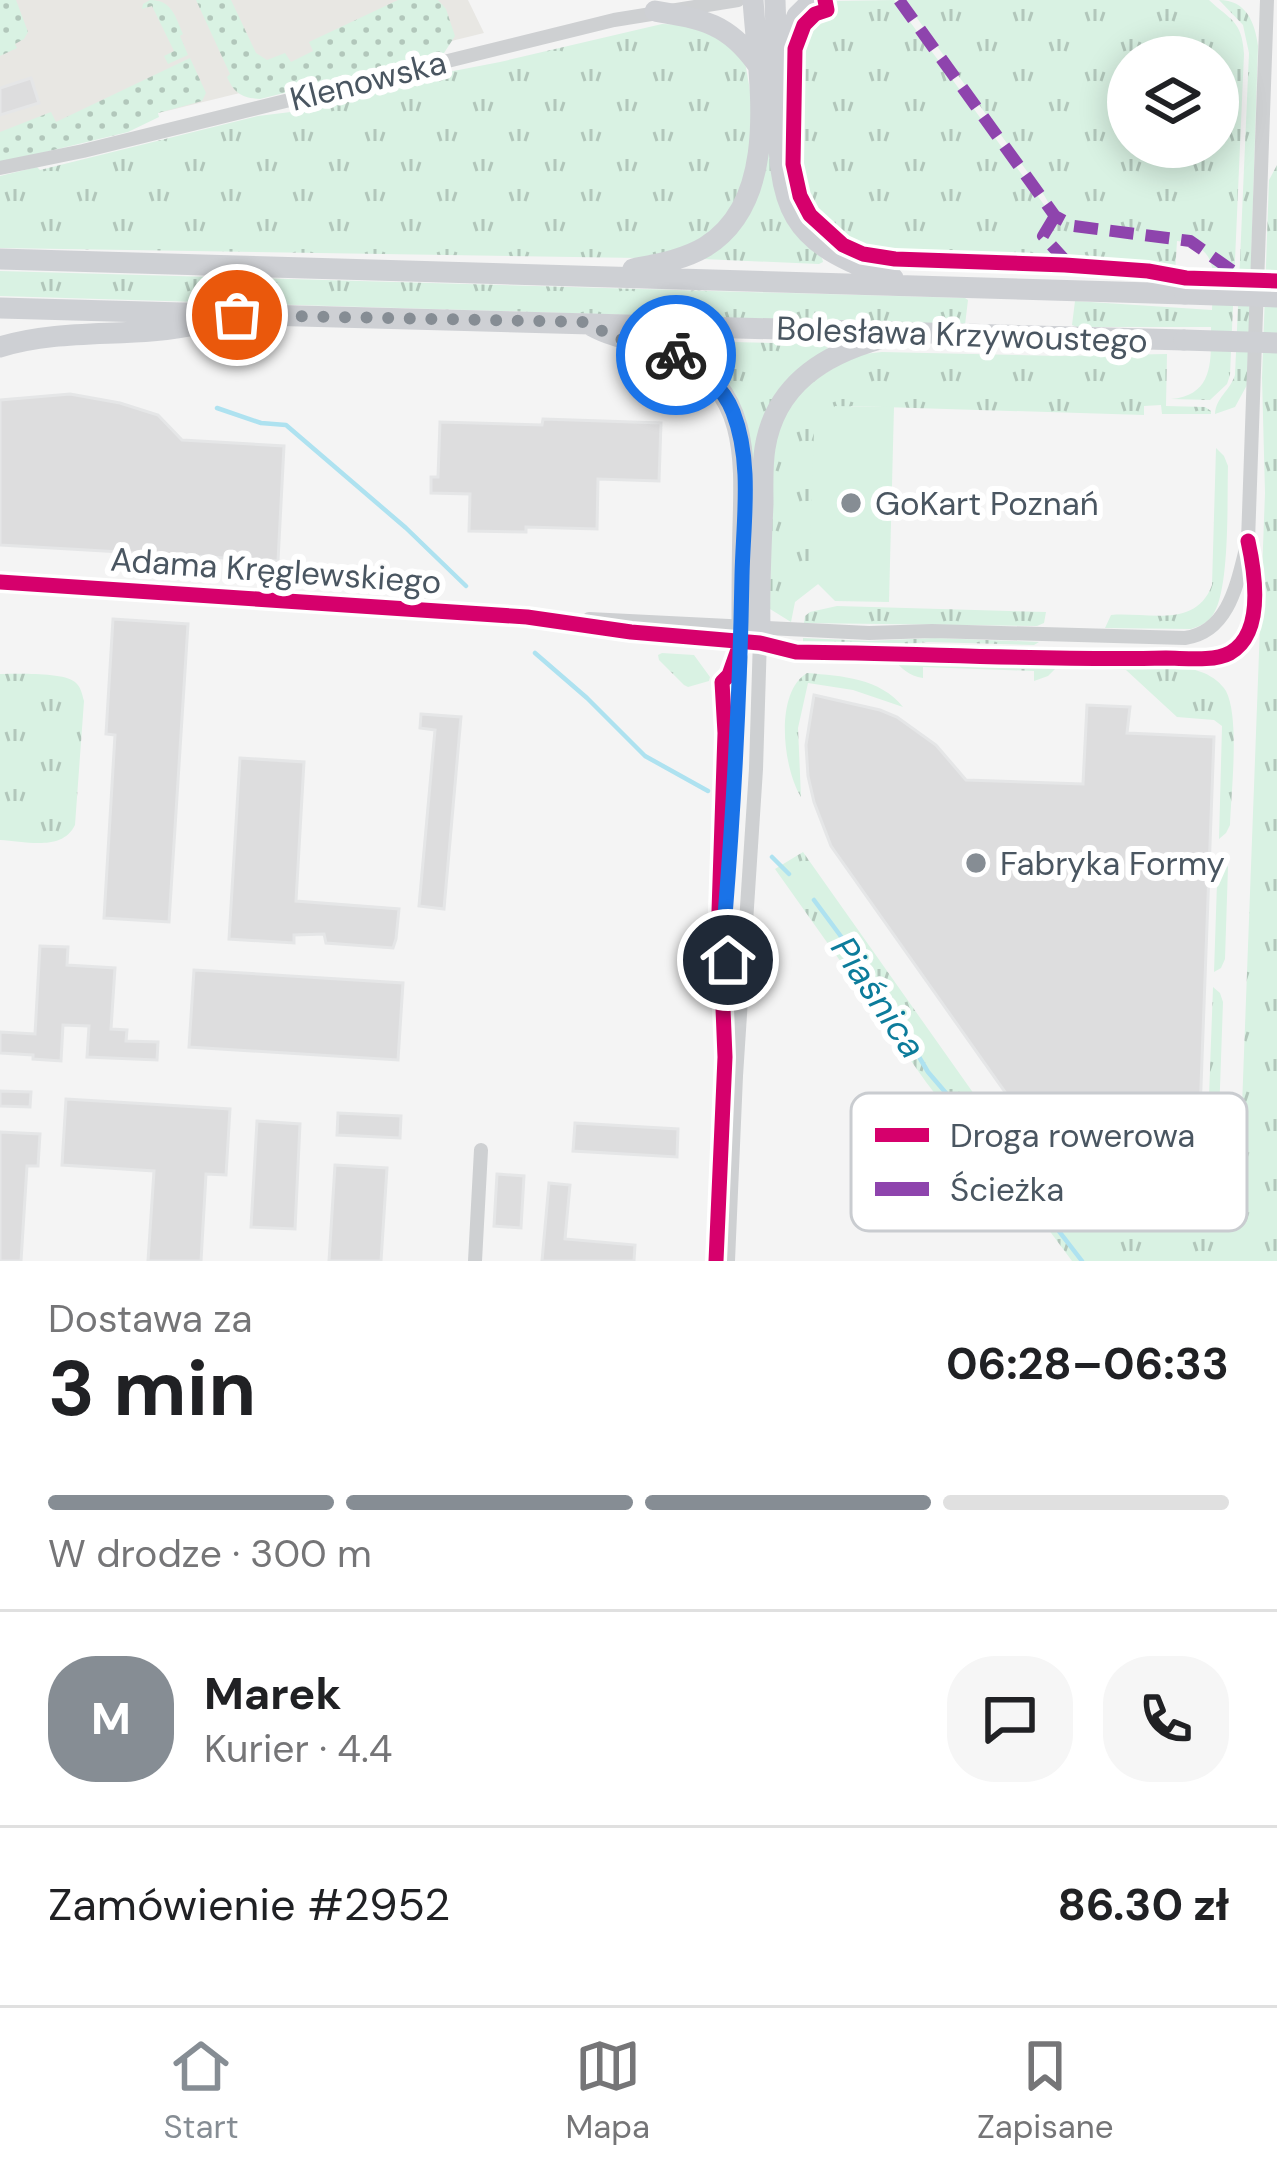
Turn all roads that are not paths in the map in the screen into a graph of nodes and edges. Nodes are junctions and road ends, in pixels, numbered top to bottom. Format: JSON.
{"nodes":[{"id":1,"x":738,"y":0,"type":"edge"},
{"id":2,"x":753,"y":0,"type":"edge"},
{"id":3,"x":775,"y":0,"type":"edge"},
{"id":4,"x":813,"y":0,"type":"edge"},
{"id":5,"x":1267,"y":0,"type":"edge"},
{"id":6,"x":655,"y":11,"type":"junction"},
{"id":7,"x":757,"y":65,"type":"junction"},
{"id":8,"x":778,"y":76,"type":"junction"},
{"id":9,"x":0,"y":168,"type":"edge"},
{"id":10,"x":0,"y":259,"type":"edge"},
{"id":11,"x":601,"y":277,"type":"junction"},
{"id":12,"x":917,"y":286,"type":"junction"},
{"id":13,"x":1277,"y":297,"type":"edge"},
{"id":14,"x":0,"y":308,"type":"edge"},
{"id":15,"x":228,"y":314,"type":"junction"},
{"id":16,"x":586,"y":322,"type":"junction"},
{"id":17,"x":910,"y":334,"type":"junction"},
{"id":18,"x":1277,"y":343,"type":"edge"},
{"id":19,"x":0,"y":346,"type":"edge"},
{"id":20,"x":1248,"y":541,"type":"junction"},
{"id":21,"x":0,"y":582,"type":"edge"},
{"id":22,"x":548,"y":620,"type":"junction"},
{"id":23,"x":751,"y":634,"type":"junction"},
{"id":24,"x":750,"y":883,"type":"junction"},
{"id":25,"x":728,"y":886,"type":"junction"},
{"id":26,"x":736,"y":1076,"type":"junction"},
{"id":27,"x":481,"y":1150,"type":"dead end"},
{"id":28,"x":475,"y":1261,"type":"edge"},
{"id":29,"x":728,"y":1261,"type":"edge"}],
"edges":[{"from":1,"to":6,"type":"street","name":"Klenowska"},
{"from":2,"to":7,"type":"main road"},
{"from":3,"to":8,"type":"main road"},
{"from":4,"to":8,"type":"main road"},
{"from":5,"to":20,"type":"street"},
{"from":6,"to":7,"type":"main road"},
{"from":6,"to":9,"type":"street","name":"Klenowska"},
{"from":7,"to":11,"type":"main road"},
{"from":8,"to":12,"type":"main road"},
{"from":10,"to":11,"type":"main road","name":"Bolesława Krzywoustego"},
{"from":11,"to":12,"type":"main road","name":"Bolesława Krzywoustego"},
{"from":12,"to":13,"type":"main road","name":"Bolesława Krzywoustego","bridge":true},
{"from":14,"to":15,"type":"main road","name":"Bolesława Krzywoustego"},
{"from":15,"to":16,"type":"main road","name":"Bolesława Krzywoustego"},
{"from":15,"to":19,"type":"main road"},
{"from":16,"to":17,"type":"main road","name":"Bolesława Krzywoustego"},
{"from":16,"to":23,"type":"main road"},
{"from":17,"to":18,"type":"main road","name":"Bolesława Krzywoustego","bridge":true},
{"from":17,"to":23,"type":"main road"},
{"from":20,"to":23,"type":"street"},
{"from":20,"to":23,"type":"street"},
{"from":21,"to":22,"type":"street","name":"Adama Kręglewskiego"},
{"from":22,"to":23,"type":"street","name":"Adama Kręglewskiego"},
{"from":22,"to":23,"type":"street","name":"Adama Kręglewskiego"},
{"from":23,"to":24,"type":"street"},
{"from":23,"to":25,"type":"street"},
{"from":24,"to":25,"type":"street"},
{"from":24,"to":26,"type":"street"},
{"from":25,"to":26,"type":"street"},
{"from":26,"to":29,"type":"street"},
{"from":27,"to":28,"type":"street"}]}
